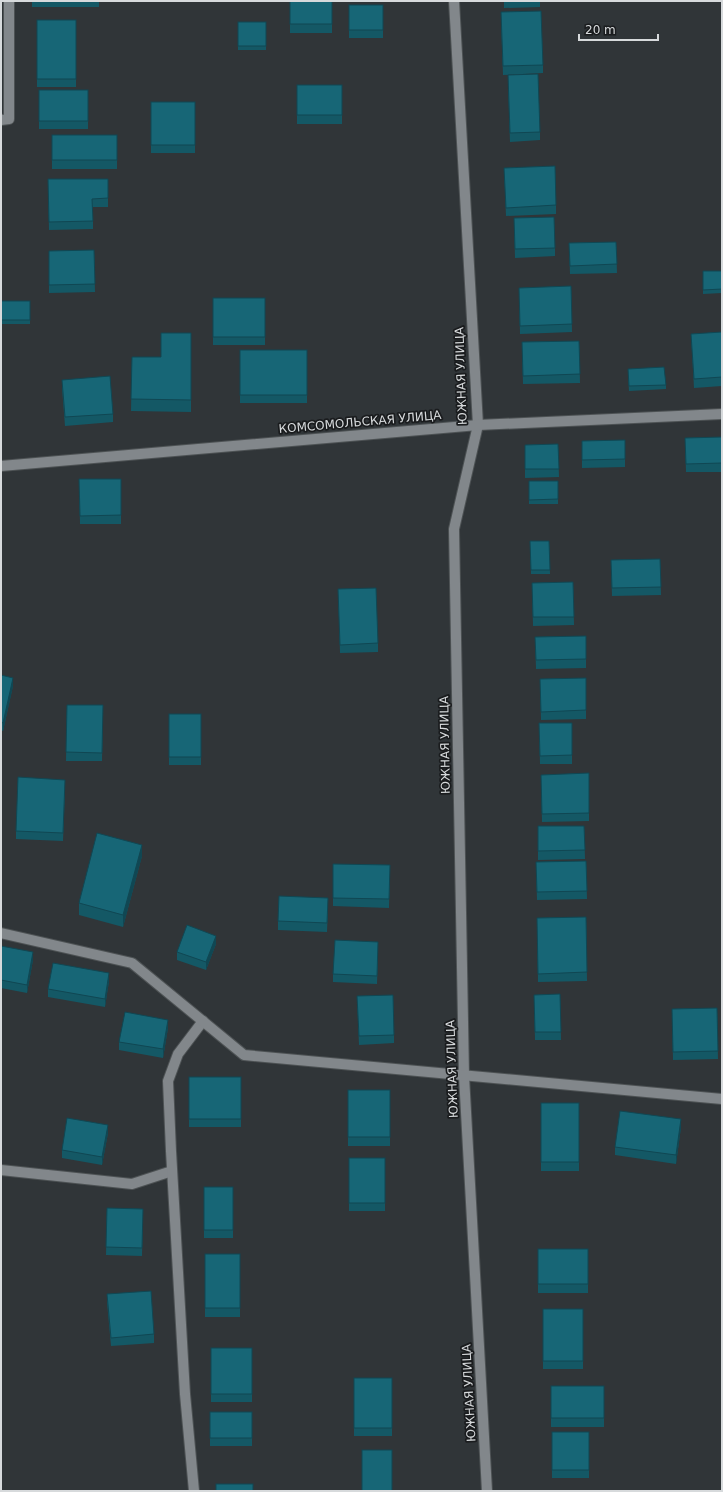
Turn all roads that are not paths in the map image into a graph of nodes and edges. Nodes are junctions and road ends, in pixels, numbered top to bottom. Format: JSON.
{"nodes":[{"id":1,"x":9,"y":1,"type":"edge"},
{"id":2,"x":454,"y":1,"type":"edge"},
{"id":3,"x":1,"y":120,"type":"edge"},
{"id":4,"x":722,"y":414,"type":"edge"},
{"id":5,"x":478,"y":425,"type":"junction"},
{"id":6,"x":1,"y":466,"type":"edge"},
{"id":7,"x":1,"y":933,"type":"edge"},
{"id":8,"x":203,"y":1021,"type":"junction"},
{"id":9,"x":464,"y":1076,"type":"junction"},
{"id":10,"x":722,"y":1099,"type":"edge"},
{"id":11,"x":1,"y":1170,"type":"edge"},
{"id":12,"x":172,"y":1171,"type":"junction"},
{"id":13,"x":194,"y":1491,"type":"edge"},
{"id":14,"x":487,"y":1491,"type":"edge"}],
"edges":[{"from":1,"to":3,"type":"street"},
{"from":2,"to":5,"type":"street","name":"ЮЖНАЯ УЛИЦА"},
{"from":4,"to":5,"type":"street","name":"КОМСОМОЛЬСКАЯ УЛИЦА"},
{"from":5,"to":6,"type":"street","name":"КОМСОМОЛЬСКАЯ УЛИЦА"},
{"from":5,"to":9,"type":"street","name":"ЮЖНАЯ УЛИЦА"},
{"from":7,"to":8,"type":"street"},
{"from":8,"to":9,"type":"street"},
{"from":8,"to":12,"type":"street"},
{"from":9,"to":10,"type":"street"},
{"from":9,"to":14,"type":"street","name":"ЮЖНАЯ УЛИЦА"},
{"from":11,"to":12,"type":"street"},
{"from":12,"to":13,"type":"street"}]}
